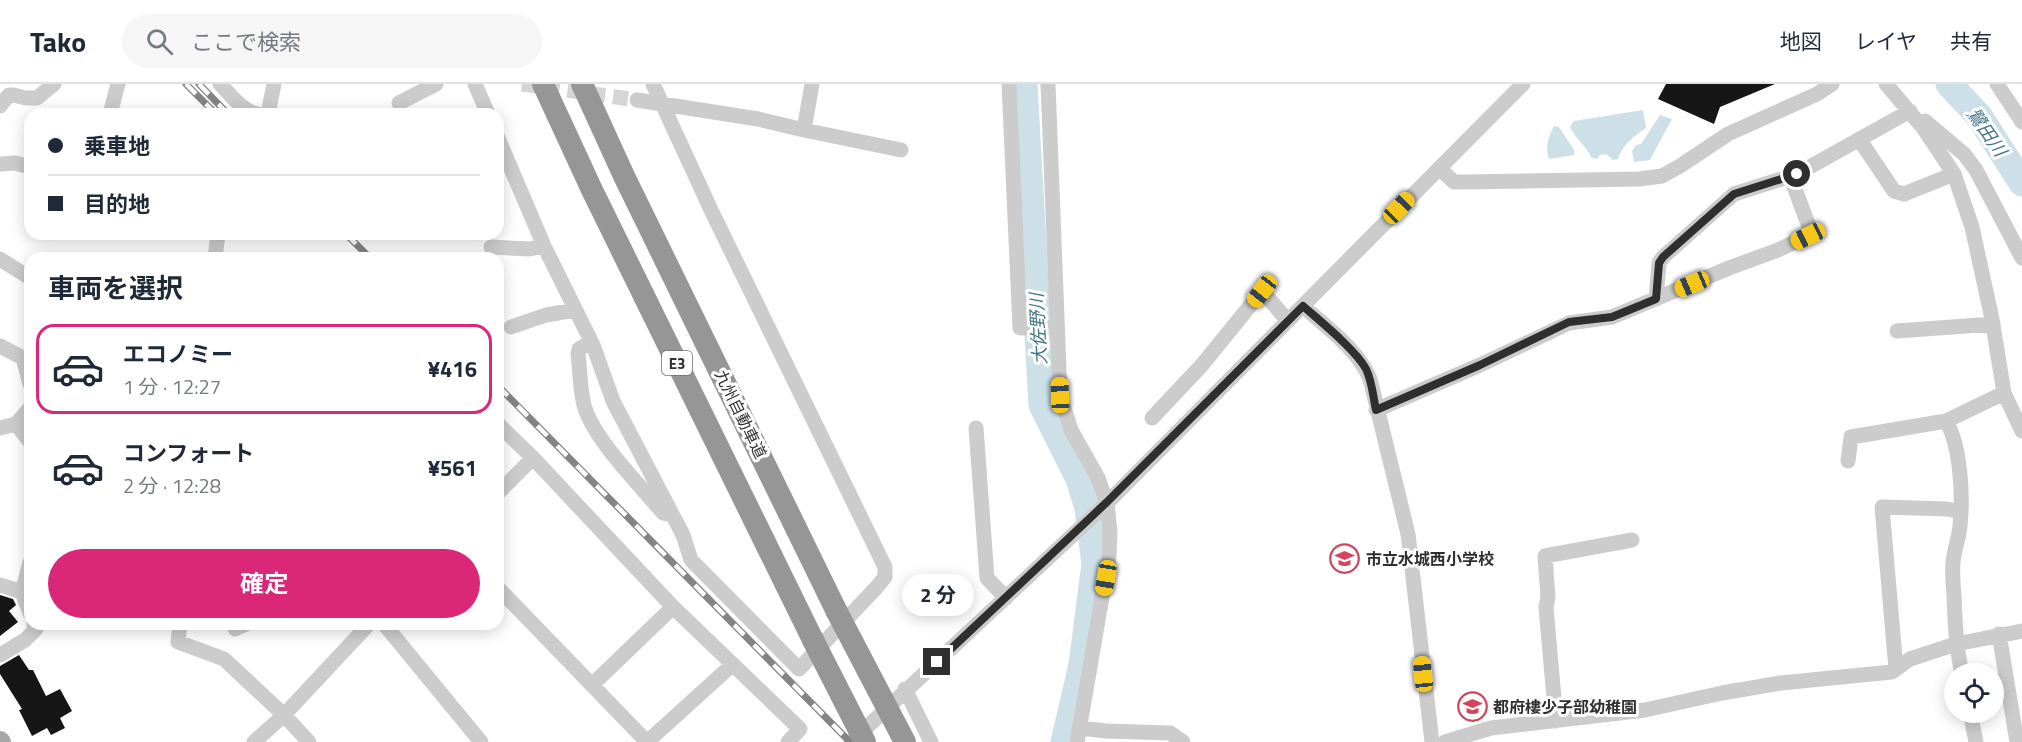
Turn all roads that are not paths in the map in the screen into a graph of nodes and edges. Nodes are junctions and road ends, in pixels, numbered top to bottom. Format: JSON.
{"nodes":[{"id":1,"x":54,"y":84,"type":"edge"},
{"id":2,"x":118,"y":84,"type":"edge"},
{"id":3,"x":220,"y":84,"type":"edge"},
{"id":4,"x":274,"y":84,"type":"edge"},
{"id":5,"x":436,"y":84,"type":"edge"},
{"id":6,"x":475,"y":84,"type":"edge"},
{"id":7,"x":543,"y":84,"type":"edge"},
{"id":8,"x":582,"y":84,"type":"edge"},
{"id":9,"x":653,"y":84,"type":"edge"},
{"id":10,"x":812,"y":84,"type":"edge"},
{"id":11,"x":1009,"y":84,"type":"edge"},
{"id":12,"x":1048,"y":84,"type":"edge"},
{"id":13,"x":1523,"y":84,"type":"edge"},
{"id":14,"x":1832,"y":84,"type":"edge"},
{"id":15,"x":1886,"y":84,"type":"edge"},
{"id":16,"x":1997,"y":84,"type":"edge"},
{"id":17,"x":637,"y":100,"type":"tunnel mouth"},
{"id":18,"x":399,"y":103,"type":"dead end"},
{"id":19,"x":662,"y":104,"type":"junction"},
{"id":20,"x":0,"y":105,"type":"edge"},
{"id":21,"x":112,"y":108,"type":"edge"},
{"id":22,"x":246,"y":108,"type":"edge"},
{"id":23,"x":269,"y":108,"type":"edge"},
{"id":24,"x":485,"y":108,"type":"edge"},
{"id":25,"x":1910,"y":111,"type":"junction"},
{"id":26,"x":2022,"y":122,"type":"edge"},
{"id":27,"x":804,"y":130,"type":"junction"},
{"id":28,"x":1859,"y":139,"type":"junction"},
{"id":29,"x":901,"y":150,"type":"dead end"},
{"id":30,"x":504,"y":152,"type":"edge"},
{"id":31,"x":0,"y":164,"type":"edge"},
{"id":32,"x":24,"y":165,"type":"edge"},
{"id":33,"x":1439,"y":168,"type":"junction"},
{"id":34,"x":1954,"y":174,"type":"junction"},
{"id":35,"x":1790,"y":176,"type":"junction"},
{"id":36,"x":544,"y":246,"type":"junction"},
{"id":37,"x":491,"y":247,"type":"dead end"},
{"id":38,"x":2022,"y":258,"type":"edge"},
{"id":39,"x":0,"y":259,"type":"edge"},
{"id":40,"x":24,"y":274,"type":"edge"},
{"id":41,"x":1656,"y":299,"type":"junction"},
{"id":42,"x":1303,"y":306,"type":"junction"},
{"id":43,"x":575,"y":310,"type":"junction"},
{"id":44,"x":1288,"y":321,"type":"junction"},
{"id":45,"x":1993,"y":324,"type":"junction"},
{"id":46,"x":511,"y":327,"type":"dead end"},
{"id":47,"x":1057,"y":327,"type":"junction"},
{"id":48,"x":1897,"y":331,"type":"dead end"},
{"id":49,"x":591,"y":342,"type":"junction"},
{"id":50,"x":0,"y":346,"type":"edge"},
{"id":51,"x":24,"y":362,"type":"edge"},
{"id":52,"x":2004,"y":393,"type":"junction"},
{"id":53,"x":1376,"y":410,"type":"junction"},
{"id":54,"x":24,"y":415,"type":"edge"},
{"id":55,"x":1152,"y":418,"type":"dead end"},
{"id":56,"x":1946,"y":421,"type":"junction"},
{"id":57,"x":16,"y":424,"type":"junction"},
{"id":58,"x":976,"y":428,"type":"dead end"},
{"id":59,"x":0,"y":429,"type":"edge"},
{"id":60,"x":504,"y":430,"type":"edge"},
{"id":61,"x":2022,"y":431,"type":"edge"},
{"id":62,"x":24,"y":434,"type":"edge"},
{"id":63,"x":533,"y":458,"type":"junction"},
{"id":64,"x":1848,"y":461,"type":"dead end"},
{"id":65,"x":504,"y":487,"type":"edge"},
{"id":66,"x":1107,"y":502,"type":"junction"},
{"id":67,"x":1961,"y":512,"type":"junction"},
{"id":68,"x":673,"y":515,"type":"junction"},
{"id":69,"x":1632,"y":540,"type":"dead end"},
{"id":70,"x":24,"y":584,"type":"edge"},
{"id":71,"x":0,"y":585,"type":"edge"},
{"id":72,"x":22,"y":592,"type":"junction"},
{"id":73,"x":504,"y":594,"type":"edge"},
{"id":74,"x":24,"y":597,"type":"edge"},
{"id":75,"x":1006,"y":598,"type":"junction"},
{"id":76,"x":673,"y":607,"type":"junction"},
{"id":77,"x":35,"y":630,"type":"edge"},
{"id":78,"x":179,"y":630,"type":"edge"},
{"id":79,"x":363,"y":630,"type":"edge"},
{"id":80,"x":389,"y":630,"type":"edge"},
{"id":81,"x":2022,"y":631,"type":"edge"},
{"id":82,"x":2000,"y":634,"type":"junction"},
{"id":83,"x":1956,"y":644,"type":"junction"},
{"id":84,"x":0,"y":656,"type":"edge"},
{"id":85,"x":1960,"y":663,"type":"edge"},
{"id":86,"x":732,"y":665,"type":"junction"},
{"id":87,"x":1896,"y":669,"type":"junction"},
{"id":88,"x":593,"y":684,"type":"junction"},
{"id":89,"x":905,"y":689,"type":"junction"},
{"id":90,"x":284,"y":715,"type":"junction"},
{"id":91,"x":1556,"y":721,"type":"junction"},
{"id":92,"x":1972,"y":723,"type":"edge"},
{"id":93,"x":1078,"y":735,"type":"edge"},
{"id":94,"x":1180,"y":741,"type":"edge"},
{"id":95,"x":254,"y":742,"type":"edge"},
{"id":96,"x":309,"y":742,"type":"edge"},
{"id":97,"x":481,"y":742,"type":"edge"},
{"id":98,"x":647,"y":742,"type":"edge"},
{"id":99,"x":788,"y":742,"type":"edge"},
{"id":100,"x":851,"y":742,"type":"edge"},
{"id":101,"x":865,"y":742,"type":"edge"},
{"id":102,"x":904,"y":742,"type":"edge"},
{"id":103,"x":931,"y":742,"type":"edge"},
{"id":104,"x":1432,"y":742,"type":"edge"},
{"id":105,"x":1445,"y":742,"type":"edge"},
{"id":106,"x":1976,"y":742,"type":"edge"},
{"id":107,"x":2017,"y":742,"type":"edge"}],
"edges":[{"from":1,"to":20,"type":"street"},
{"from":2,"to":21,"type":"street"},
{"from":3,"to":22,"type":"street"},
{"from":4,"to":23,"type":"street"},
{"from":5,"to":18,"type":"street"},
{"from":6,"to":24,"type":"street"},
{"from":7,"to":101,"type":"highway","number":"E3","bridge":true},
{"from":8,"to":102,"type":"highway","name":"九州自動車道","number":"E3","bridge":true},
{"from":9,"to":19,"type":"street"},
{"from":10,"to":27,"type":"street"},
{"from":11,"to":47,"type":"street"},
{"from":12,"to":47,"type":"street"},
{"from":13,"to":33,"type":"street"},
{"from":14,"to":33,"type":"street"},
{"from":15,"to":25,"type":"street"},
{"from":16,"to":26,"type":"street"},
{"from":17,"to":19,"type":"street"},
{"from":19,"to":27,"type":"street"},
{"from":19,"to":68,"type":"street"},
{"from":25,"to":28,"type":"street"},
{"from":25,"to":34,"type":"street"},
{"from":25,"to":38,"type":"street"},
{"from":27,"to":29,"type":"street"},
{"from":28,"to":34,"type":"street"},
{"from":28,"to":35,"type":"street"},
{"from":30,"to":36,"type":"street"},
{"from":31,"to":32,"type":"street"},
{"from":33,"to":42,"type":"street"},
{"from":34,"to":45,"type":"street"},
{"from":35,"to":41,"type":"street"},
{"from":35,"to":41,"type":"street"},
{"from":36,"to":37,"type":"street"},
{"from":36,"to":43,"type":"street"},
{"from":39,"to":40,"type":"street"},
{"from":41,"to":53,"type":"street"},
{"from":42,"to":44,"type":"street"},
{"from":42,"to":53,"type":"street"},
{"from":43,"to":46,"type":"street"},
{"from":43,"to":49,"type":"street"},
{"from":44,"to":55,"type":"street"},
{"from":44,"to":66,"type":"street"},
{"from":45,"to":48,"type":"street"},
{"from":45,"to":52,"type":"street"},
{"from":47,"to":66,"type":"street"},
{"from":49,"to":68,"type":"street"},
{"from":49,"to":68,"type":"street"},
{"from":50,"to":51,"type":"street"},
{"from":52,"to":56,"type":"street"},
{"from":52,"to":61,"type":"street"},
{"from":53,"to":104,"type":"street"},
{"from":54,"to":57,"type":"street"},
{"from":56,"to":64,"type":"street"},
{"from":56,"to":67,"type":"street"},
{"from":57,"to":59,"type":"street"},
{"from":57,"to":62,"type":"street"},
{"from":58,"to":75,"type":"street"},
{"from":60,"to":63,"type":"street"},
{"from":63,"to":65,"type":"street"},
{"from":63,"to":76,"type":"street"},
{"from":66,"to":75,"type":"street"},
{"from":66,"to":93,"type":"street"},
{"from":67,"to":83,"type":"street"},
{"from":67,"to":87,"type":"street"},
{"from":69,"to":91,"type":"street"},
{"from":70,"to":72,"type":"street"},
{"from":71,"to":72,"type":"street"},
{"from":72,"to":74,"type":"street"},
{"from":73,"to":88,"type":"street"},
{"from":75,"to":89,"type":"street"},
{"from":76,"to":86,"type":"street"},
{"from":76,"to":88,"type":"street"},
{"from":77,"to":84,"type":"street"},
{"from":78,"to":90,"type":"street"},
{"from":79,"to":90,"type":"street"},
{"from":80,"to":97,"type":"street"},
{"from":81,"to":82,"type":"street"},
{"from":82,"to":83,"type":"street"},
{"from":82,"to":107,"type":"street"},
{"from":83,"to":85,"type":"street"},
{"from":83,"to":87,"type":"street"},
{"from":86,"to":98,"type":"street"},
{"from":86,"to":99,"type":"street"},
{"from":87,"to":91,"type":"street"},
{"from":88,"to":98,"type":"street"},
{"from":89,"to":100,"type":"street"},
{"from":89,"to":103,"type":"street"},
{"from":90,"to":95,"type":"street"},
{"from":90,"to":96,"type":"street"},
{"from":91,"to":105,"type":"street"},
{"from":92,"to":106,"type":"street"},
{"from":93,"to":94,"type":"street"}]}
